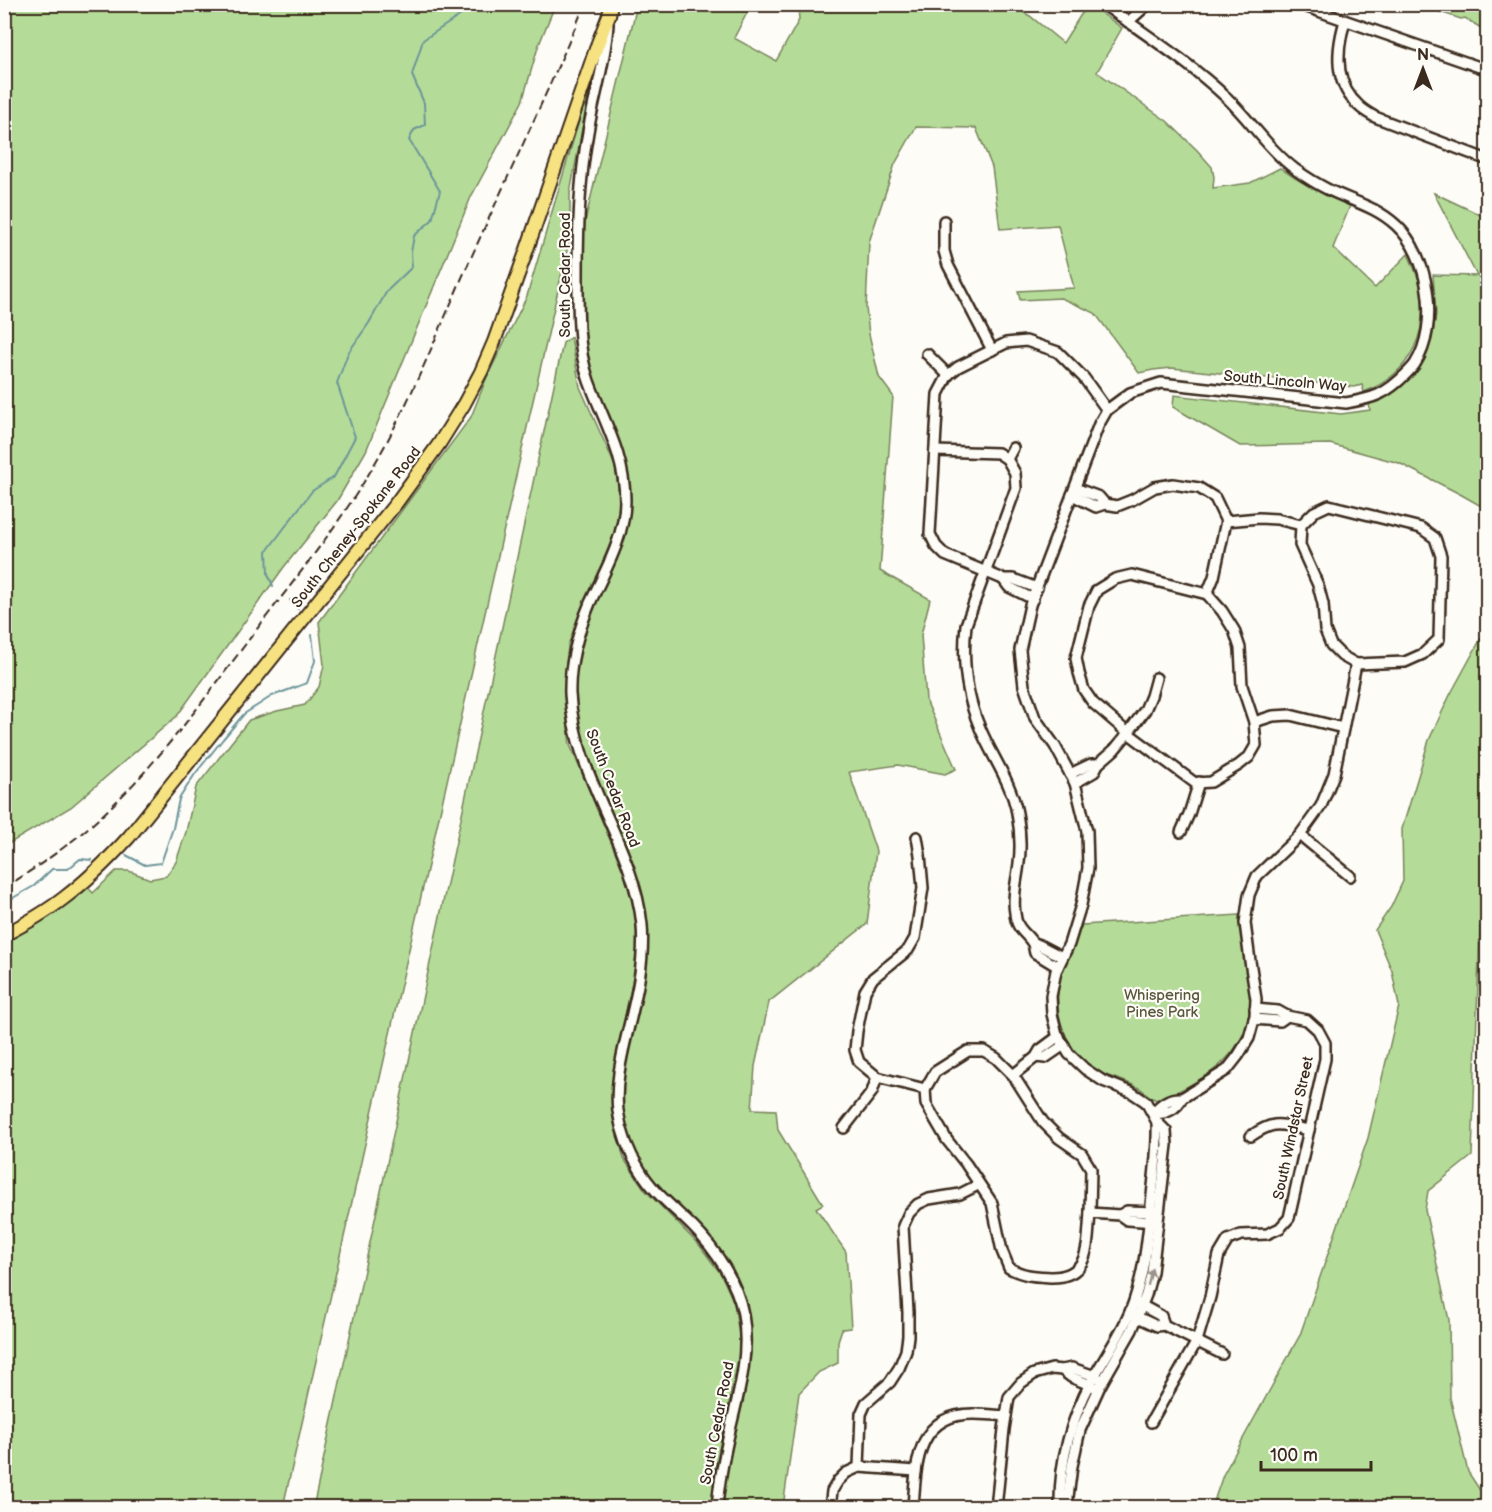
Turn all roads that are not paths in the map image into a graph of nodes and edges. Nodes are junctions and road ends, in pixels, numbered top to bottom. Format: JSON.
{"nodes":[{"id":1,"x":1103,"y":4,"type":"edge"},
{"id":2,"x":1148,"y":4,"type":"edge"},
{"id":3,"x":1298,"y":4,"type":"edge"},
{"id":4,"x":610,"y":10,"type":"edge"},
{"id":5,"x":1345,"y":21,"type":"junction"},
{"id":6,"x":1128,"y":22,"type":"junction"},
{"id":7,"x":1488,"y":70,"type":"edge"},
{"id":8,"x":1488,"y":160,"type":"edge"},
{"id":9,"x":944,"y":221,"type":"dead end"},
{"id":10,"x":992,"y":350,"type":"junction"},
{"id":11,"x":927,"y":354,"type":"dead end"},
{"id":12,"x":948,"y":375,"type":"junction"},
{"id":13,"x":1107,"y":410,"type":"junction"},
{"id":14,"x":1013,"y":448,"type":"dead end"},
{"id":15,"x":935,"y":451,"type":"junction"},
{"id":16,"x":1007,"y":459,"type":"junction"},
{"id":17,"x":1073,"y":492,"type":"junction"},
{"id":18,"x":1226,"y":521,"type":"junction"},
{"id":19,"x":1301,"y":525,"type":"junction"},
{"id":20,"x":986,"y":572,"type":"junction"},
{"id":21,"x":1003,"y":579,"type":"junction"},
{"id":22,"x":1037,"y":588,"type":"junction"},
{"id":23,"x":1206,"y":594,"type":"junction"},
{"id":24,"x":1033,"y":599,"type":"junction"},
{"id":25,"x":1356,"y":664,"type":"junction"},
{"id":26,"x":1156,"y":678,"type":"dead end"},
{"id":27,"x":1254,"y":722,"type":"junction"},
{"id":28,"x":1343,"y":728,"type":"junction"},
{"id":29,"x":1128,"y":733,"type":"junction"},
{"id":30,"x":1073,"y":779,"type":"junction"},
{"id":31,"x":1199,"y":782,"type":"junction"},
{"id":32,"x":1181,"y":832,"type":"dead end"},
{"id":33,"x":1300,"y":835,"type":"junction"},
{"id":34,"x":917,"y":837,"type":"dead end"},
{"id":35,"x":1350,"y":876,"type":"dead end"},
{"id":36,"x":4,"y":935,"type":"edge"},
{"id":37,"x":1060,"y":962,"type":"junction"},
{"id":38,"x":1256,"y":1009,"type":"junction"},
{"id":39,"x":1287,"y":1016,"type":"junction"},
{"id":40,"x":1254,"y":1019,"type":"junction"},
{"id":41,"x":1061,"y":1041,"type":"junction"},
{"id":42,"x":1013,"y":1075,"type":"junction"},
{"id":43,"x":877,"y":1077,"type":"junction"},
{"id":44,"x":926,"y":1089,"type":"junction"},
{"id":45,"x":1155,"y":1118,"type":"junction"},
{"id":46,"x":844,"y":1128,"type":"dead end"},
{"id":47,"x":1309,"y":1130,"type":"junction"},
{"id":48,"x":1251,"y":1136,"type":"dead end"},
{"id":49,"x":978,"y":1185,"type":"junction"},
{"id":50,"x":1090,"y":1213,"type":"junction"},
{"id":51,"x":1155,"y":1217,"type":"junction"},
{"id":52,"x":1138,"y":1303,"type":"junction"},
{"id":53,"x":1133,"y":1315,"type":"junction"},
{"id":54,"x":1164,"y":1325,"type":"junction"},
{"id":55,"x":1197,"y":1341,"type":"junction"},
{"id":56,"x":1222,"y":1354,"type":"dead end"},
{"id":57,"x":1096,"y":1382,"type":"junction"},
{"id":58,"x":1006,"y":1416,"type":"junction"},
{"id":59,"x":1152,"y":1422,"type":"dead end"},
{"id":60,"x":859,"y":1467,"type":"junction"},
{"id":61,"x":916,"y":1471,"type":"junction"},
{"id":62,"x":717,"y":1508,"type":"edge"},
{"id":63,"x":830,"y":1508,"type":"edge"},
{"id":64,"x":913,"y":1508,"type":"edge"},
{"id":65,"x":996,"y":1508,"type":"edge"},
{"id":66,"x":1060,"y":1508,"type":"edge"},
{"id":67,"x":1068,"y":1508,"type":"edge"}],
"edges":[{"from":1,"to":6,"type":"street","name":"South Lincoln Way"},
{"from":2,"to":6,"type":"street"},
{"from":3,"to":5,"type":"street"},
{"from":4,"to":36,"type":"main road","name":"South Cheney-Spokane Road"},
{"from":4,"to":62,"type":"street","name":"South Cedar Road"},
{"from":5,"to":7,"type":"street"},
{"from":5,"to":8,"type":"street"},
{"from":6,"to":13,"type":"street","name":"South Lincoln Way"},
{"from":9,"to":10,"type":"street"},
{"from":10,"to":12,"type":"street"},
{"from":10,"to":13,"type":"street"},
{"from":11,"to":12,"type":"street"},
{"from":12,"to":15,"type":"street"},
{"from":13,"to":17,"type":"street","name":"South Lincoln Way"},
{"from":14,"to":16,"type":"street"},
{"from":15,"to":16,"type":"street"},
{"from":15,"to":20,"type":"street"},
{"from":16,"to":20,"type":"street"},
{"from":17,"to":18,"type":"street"},
{"from":17,"to":22,"type":"street","name":"South Lincoln Way"},
{"from":18,"to":19,"type":"street"},
{"from":18,"to":23,"type":"street"},
{"from":19,"to":25,"type":"street"},
{"from":19,"to":25,"type":"street"},
{"from":20,"to":21,"type":"street"},
{"from":20,"to":37,"type":"street"},
{"from":21,"to":22,"type":"street"},
{"from":21,"to":24,"type":"street"},
{"from":22,"to":24,"type":"street","name":"South Lincoln Way"},
{"from":23,"to":27,"type":"street"},
{"from":23,"to":29,"type":"street"},
{"from":24,"to":30,"type":"street","name":"South Lincoln Way"},
{"from":25,"to":28,"type":"street"},
{"from":26,"to":29,"type":"street"},
{"from":27,"to":28,"type":"street"},
{"from":27,"to":31,"type":"street"},
{"from":28,"to":33,"type":"street"},
{"from":29,"to":30,"type":"street"},
{"from":29,"to":31,"type":"street"},
{"from":30,"to":37,"type":"street","name":"South Lincoln Way"},
{"from":31,"to":32,"type":"street"},
{"from":33,"to":35,"type":"street"},
{"from":33,"to":38,"type":"street"},
{"from":34,"to":43,"type":"street"},
{"from":37,"to":41,"type":"street","name":"South Lincoln Way"},
{"from":38,"to":39,"type":"street","name":"South Windstar Street"},
{"from":38,"to":40,"type":"street"},
{"from":39,"to":40,"type":"street"},
{"from":39,"to":47,"type":"street","name":"South Windstar Street"},
{"from":40,"to":45,"type":"street"},
{"from":41,"to":42,"type":"street"},
{"from":41,"to":45,"type":"street"},
{"from":42,"to":44,"type":"street"},
{"from":42,"to":50,"type":"street"},
{"from":43,"to":44,"type":"street"},
{"from":43,"to":46,"type":"street"},
{"from":44,"to":49,"type":"street"},
{"from":45,"to":51,"type":"street"},
{"from":47,"to":48,"type":"street"},
{"from":47,"to":55,"type":"street","name":"South Windstar Street"},
{"from":49,"to":50,"type":"street"},
{"from":49,"to":60,"type":"street"},
{"from":50,"to":51,"type":"street"},
{"from":51,"to":52,"type":"street"},
{"from":52,"to":53,"type":"street"},
{"from":52,"to":54,"type":"street"},
{"from":53,"to":54,"type":"street"},
{"from":53,"to":57,"type":"street"},
{"from":54,"to":55,"type":"street"},
{"from":55,"to":56,"type":"street"},
{"from":55,"to":59,"type":"street","name":"South Windstar Street"},
{"from":57,"to":58,"type":"street"},
{"from":57,"to":66,"type":"street"},
{"from":57,"to":67,"type":"street"},
{"from":58,"to":61,"type":"street"},
{"from":58,"to":65,"type":"street"},
{"from":60,"to":61,"type":"street"},
{"from":60,"to":63,"type":"street"},
{"from":61,"to":64,"type":"street"}]}
